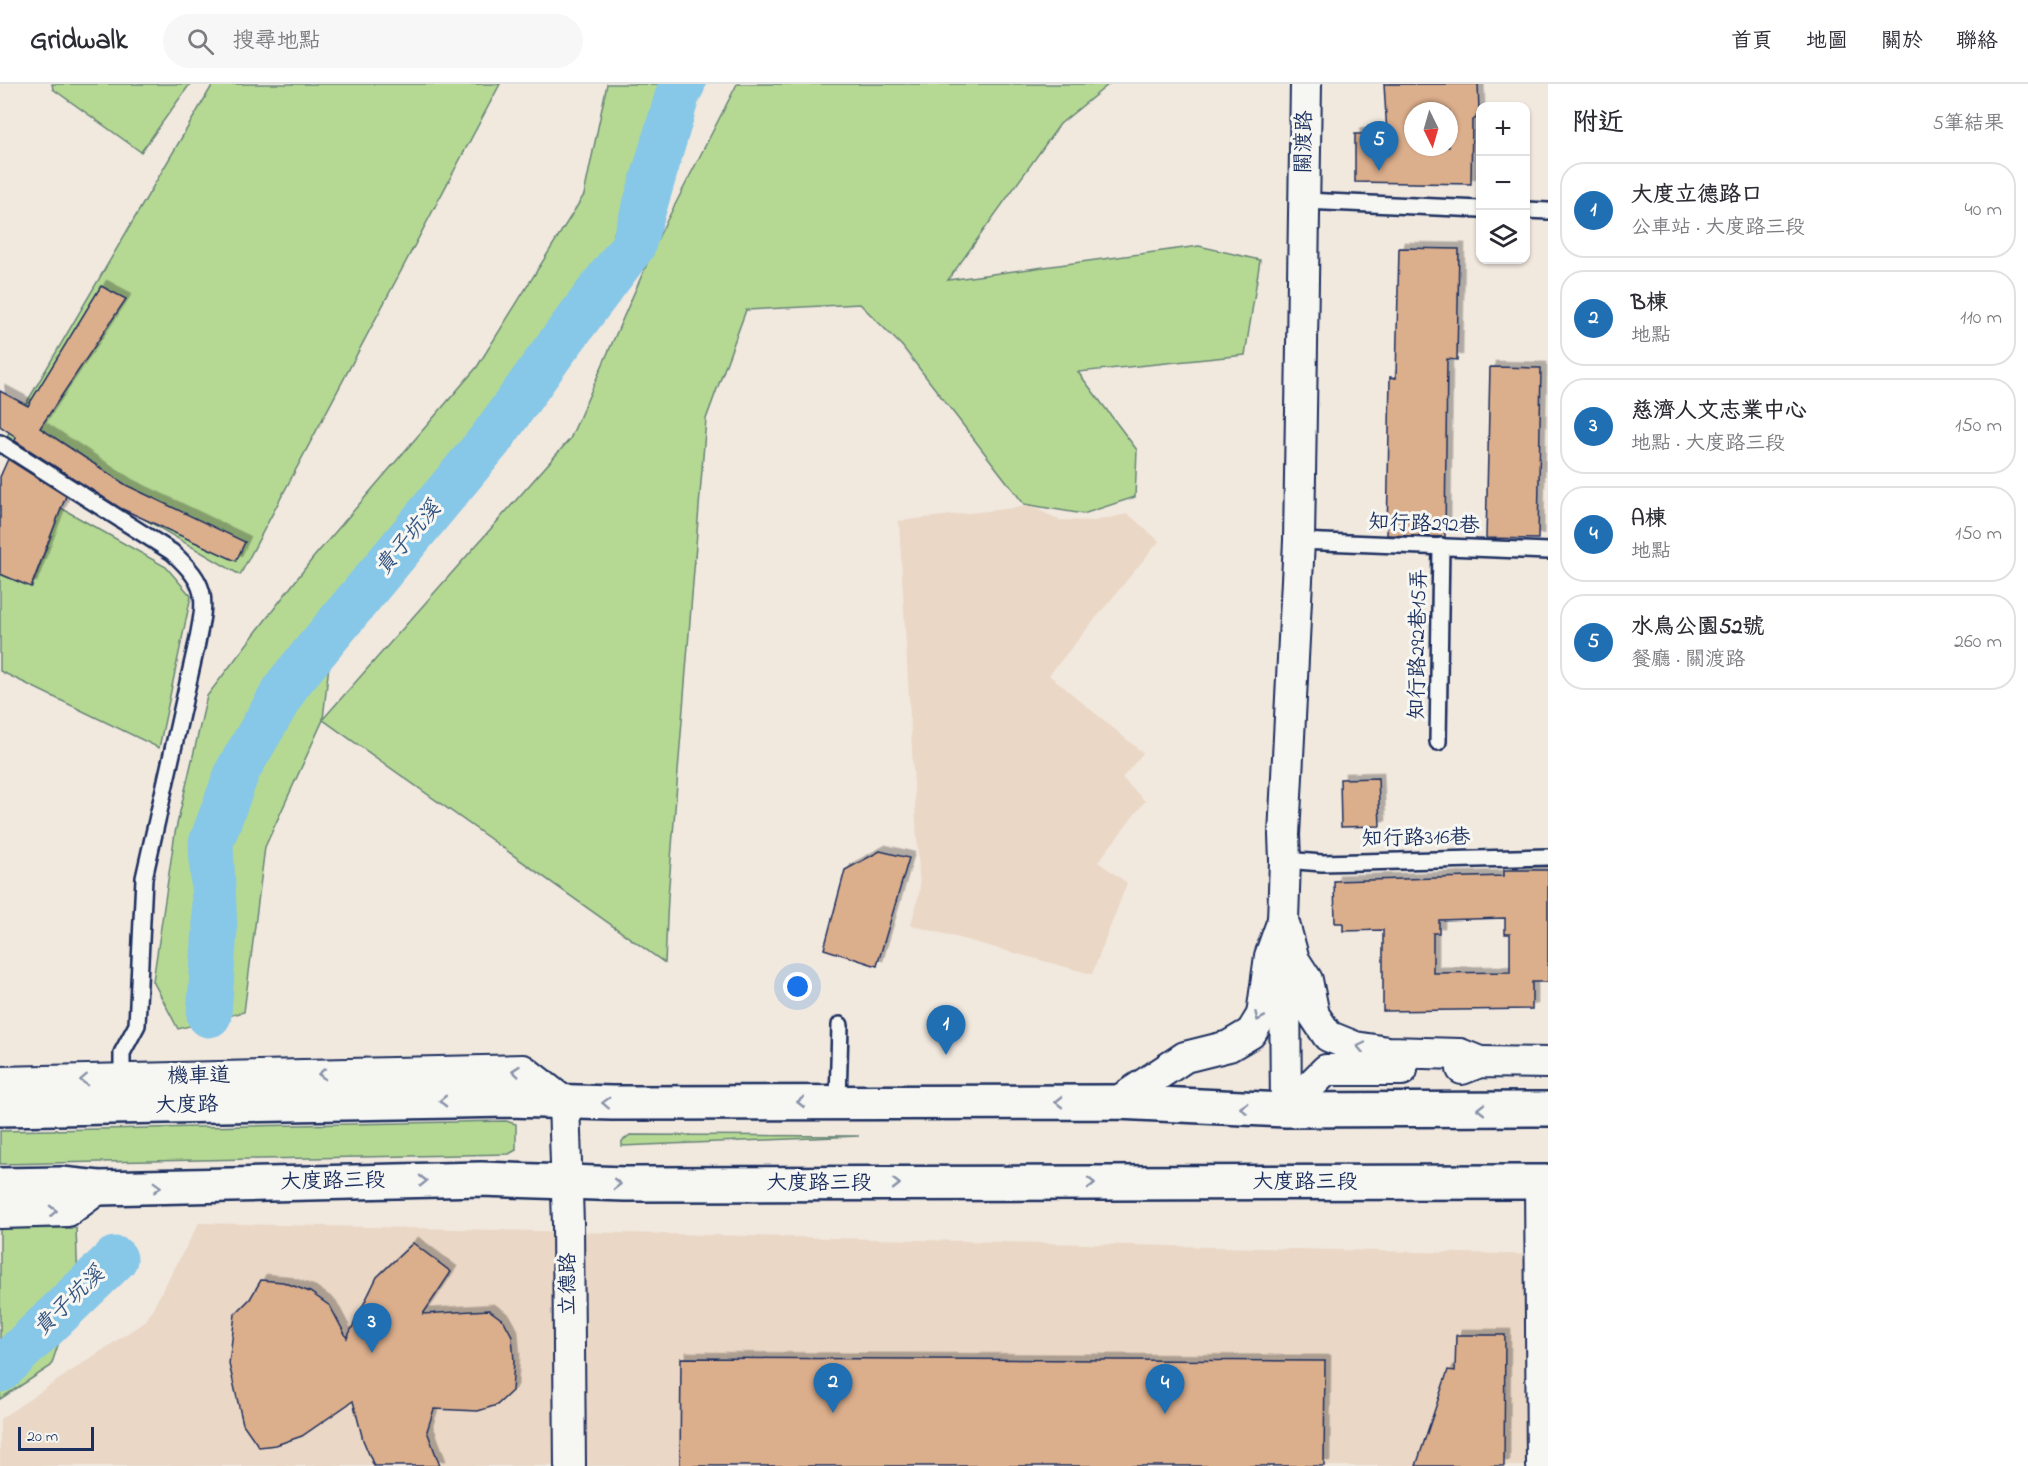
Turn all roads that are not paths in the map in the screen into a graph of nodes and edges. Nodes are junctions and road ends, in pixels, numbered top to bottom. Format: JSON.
{"nodes":[{"id":1,"x":1306,"y":84,"type":"edge"},
{"id":2,"x":1305,"y":201,"type":"junction"},
{"id":3,"x":1476,"y":209,"type":"edge"},
{"id":4,"x":1530,"y":210,"type":"edge"},
{"id":5,"x":1548,"y":211,"type":"edge"},
{"id":6,"x":0,"y":443,"type":"edge"},
{"id":7,"x":1299,"y":541,"type":"junction"},
{"id":8,"x":1441,"y":546,"type":"junction"},
{"id":9,"x":1548,"y":551,"type":"edge"},
{"id":10,"x":1438,"y":742,"type":"dead end"},
{"id":11,"x":1548,"y":857,"type":"edge"},
{"id":12,"x":1286,"y":860,"type":"junction"},
{"id":13,"x":1283,"y":920,"type":"junction"},
{"id":14,"x":1294,"y":960,"type":"junction"},
{"id":15,"x":840,"y":1025,"type":"dead end"},
{"id":16,"x":1480,"y":1062,"type":"junction"},
{"id":17,"x":1548,"y":1063,"type":"edge"},
{"id":18,"x":0,"y":1082,"type":"edge"},
{"id":19,"x":130,"y":1088,"type":"junction"},
{"id":20,"x":564,"y":1101,"type":"junction"},
{"id":21,"x":838,"y":1102,"type":"junction"},
{"id":22,"x":1117,"y":1102,"type":"junction"},
{"id":23,"x":0,"y":1109,"type":"edge"},
{"id":24,"x":1548,"y":1109,"type":"edge"},
{"id":25,"x":1286,"y":1110,"type":"junction"},
{"id":26,"x":566,"y":1183,"type":"junction"},
{"id":27,"x":1545,"y":1184,"type":"edge"},
{"id":28,"x":0,"y":1185,"type":"edge"},
{"id":29,"x":99,"y":1188,"type":"junction"},
{"id":30,"x":0,"y":1213,"type":"edge"},
{"id":31,"x":570,"y":1466,"type":"edge"},
{"id":32,"x":1542,"y":1466,"type":"edge"}],
"edges":[{"from":1,"to":2,"type":"street","name":"關渡路"},
{"from":2,"to":3,"type":"lane"},
{"from":2,"to":7,"type":"street","name":"關渡路"},
{"from":4,"to":5,"type":"lane"},
{"from":6,"to":19,"type":"lane"},
{"from":7,"to":8,"type":"lane","name":"知行路292巷"},
{"from":7,"to":12,"type":"street","name":"關渡路"},
{"from":8,"to":9,"type":"lane","name":"知行路292巷"},
{"from":8,"to":10,"type":"lane","name":"知行路292巷15弄"},
{"from":11,"to":12,"type":"lane","name":"知行路316巷"},
{"from":12,"to":13,"type":"street","name":"關渡路"},
{"from":13,"to":14,"type":"street"},
{"from":13,"to":22,"type":"street","one_way":true},
{"from":16,"to":14,"type":"street","one_way":true},
{"from":14,"to":25,"type":"street"},
{"from":15,"to":21,"type":"lane"},
{"from":16,"to":17,"type":"street"},
{"from":16,"to":25,"type":"street"},
{"from":19,"to":18,"type":"street","one_way":true},
{"from":20,"to":19,"type":"main road","name":"大度路","one_way":true},
{"from":19,"to":23,"type":"main road","name":"大度路"},
{"from":21,"to":20,"type":"main road","one_way":true},
{"from":20,"to":26,"type":"street","name":"立德路"},
{"from":22,"to":21,"type":"main road","one_way":true},
{"from":25,"to":22,"type":"main road","one_way":true},
{"from":24,"to":25,"type":"main road","one_way":true},
{"from":26,"to":27,"type":"main road","name":"大度路三段","one_way":true},
{"from":29,"to":26,"type":"main road","name":"大度路三段","one_way":true},
{"from":26,"to":31,"type":"street","name":"立德路"},
{"from":27,"to":32,"type":"street"},
{"from":28,"to":29,"type":"main road","name":"大度路三段"},
{"from":30,"to":29,"type":"street","one_way":true}]}
